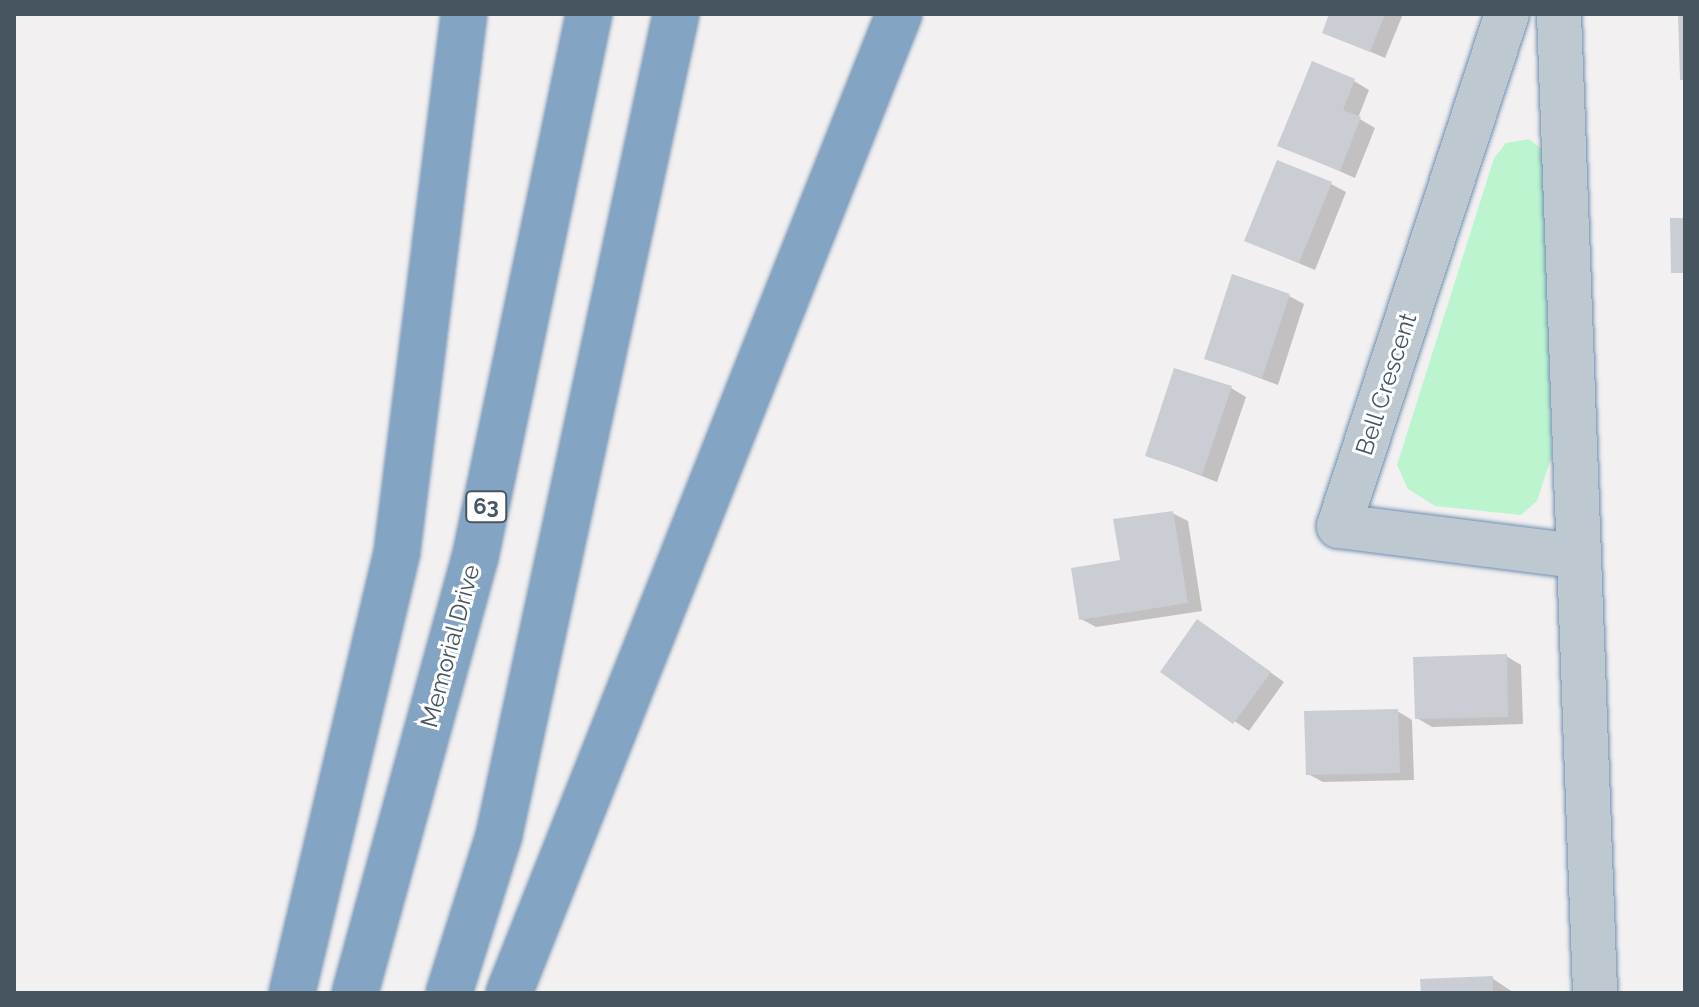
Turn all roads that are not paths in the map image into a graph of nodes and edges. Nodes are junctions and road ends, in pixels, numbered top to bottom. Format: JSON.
{"nodes":[{"id":1,"x":464,"y":14,"type":"edge"},
{"id":2,"x":589,"y":14,"type":"edge"},
{"id":3,"x":676,"y":14,"type":"edge"},
{"id":4,"x":899,"y":14,"type":"edge"},
{"id":5,"x":1507,"y":14,"type":"edge"},
{"id":6,"x":1559,"y":14,"type":"edge"},
{"id":7,"x":1577,"y":556,"type":"junction"},
{"id":8,"x":292,"y":993,"type":"edge"},
{"id":9,"x":355,"y":993,"type":"edge"},
{"id":10,"x":449,"y":993,"type":"edge"},
{"id":11,"x":509,"y":993,"type":"edge"},
{"id":12,"x":1595,"y":993,"type":"edge"}],
"edges":[{"from":1,"to":8,"type":"highway"},
{"from":2,"to":9,"type":"highway","name":"Memorial Drive","number":"63"},
{"from":3,"to":10,"type":"highway"},
{"from":4,"to":11,"type":"highway"},
{"from":5,"to":7,"type":"street","name":"Bell Crescent"},
{"from":6,"to":7,"type":"street"},
{"from":7,"to":12,"type":"street"}]}
